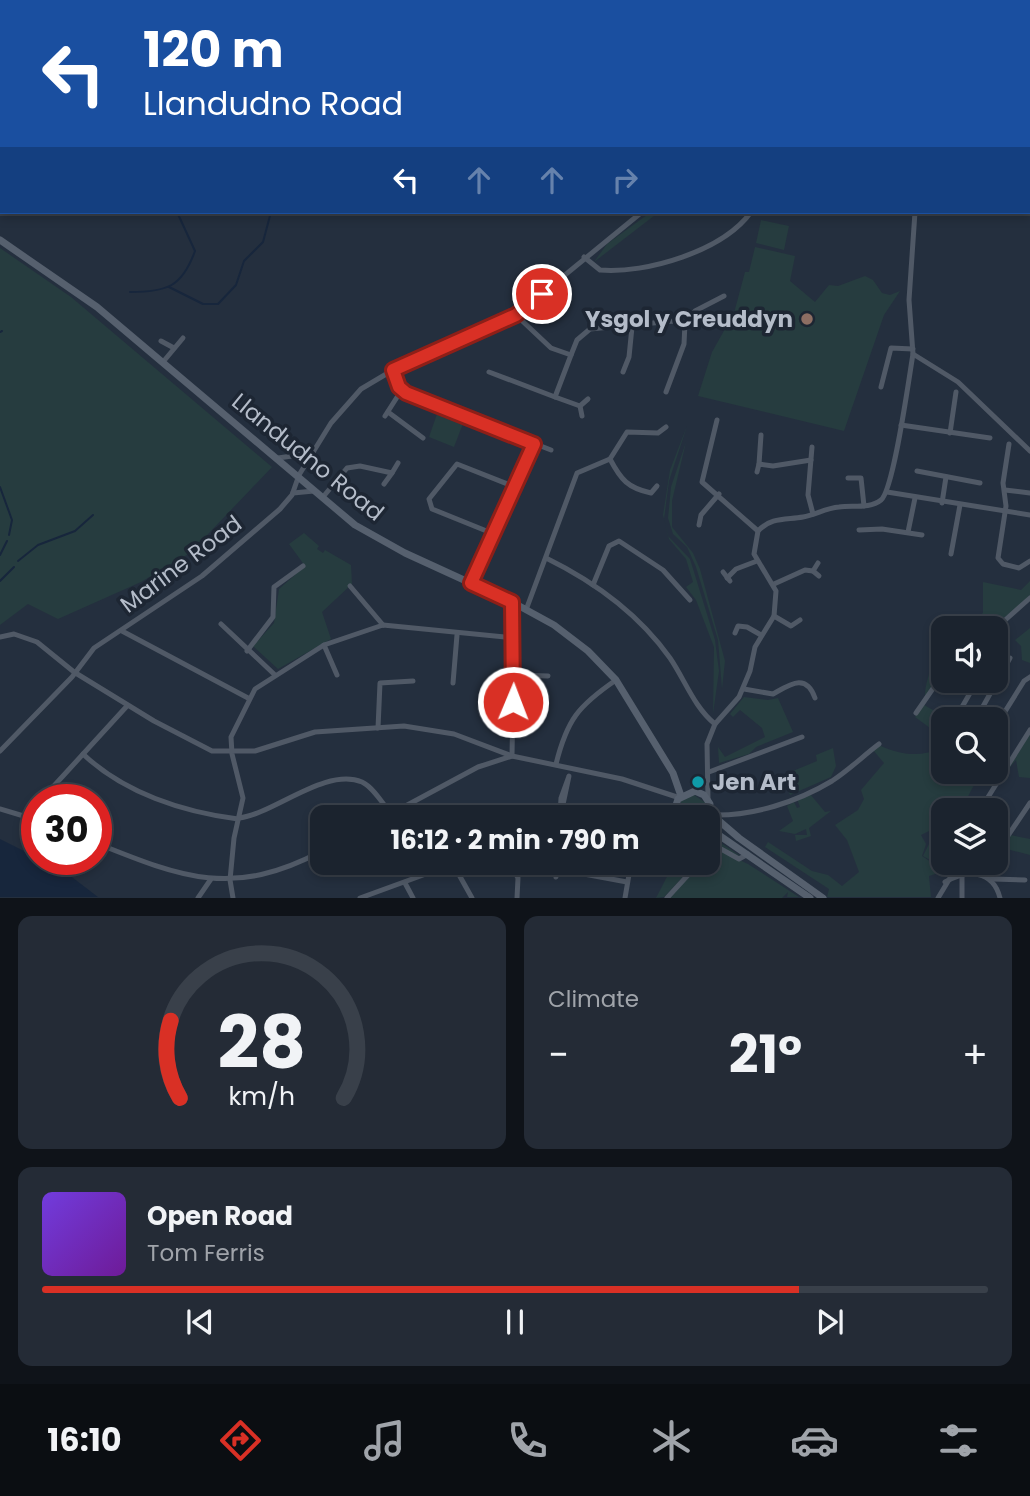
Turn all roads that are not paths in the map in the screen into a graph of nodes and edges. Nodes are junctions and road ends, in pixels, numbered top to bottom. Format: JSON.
{"nodes":[{"id":1,"x":639,"y":214,"type":"edge"},
{"id":2,"x":749,"y":214,"type":"edge"},
{"id":3,"x":915,"y":214,"type":"edge"},
{"id":4,"x":0,"y":240,"type":"edge"},
{"id":5,"x":584,"y":257,"type":"junction"},
{"id":6,"x":724,"y":296,"type":"dead end"},
{"id":7,"x":516,"y":315,"type":"junction"},
{"id":8,"x":685,"y":323,"type":"junction"},
{"id":9,"x":632,"y":327,"type":"junction"},
{"id":10,"x":183,"y":338,"type":"dead end"},
{"id":11,"x":161,"y":341,"type":"dead end"},
{"id":12,"x":174,"y":348,"type":"junction"},
{"id":13,"x":913,"y":351,"type":"junction"},
{"id":14,"x":571,"y":355,"type":"junction"},
{"id":15,"x":163,"y":362,"type":"junction"},
{"id":16,"x":393,"y":370,"type":"junction"},
{"id":17,"x":489,"y":372,"type":"dead end"},
{"id":18,"x":623,"y":372,"type":"dead end"},
{"id":19,"x":881,"y":387,"type":"dead end"},
{"id":20,"x":401,"y":391,"type":"junction"},
{"id":21,"x":666,"y":392,"type":"dead end"},
{"id":22,"x":956,"y":392,"type":"dead end"},
{"id":23,"x":555,"y":397,"type":"junction"},
{"id":24,"x":589,"y":399,"type":"dead end"},
{"id":25,"x":580,"y":406,"type":"junction"},
{"id":26,"x":582,"y":416,"type":"dead end"},
{"id":27,"x":717,"y":420,"type":"dead end"},
{"id":28,"x":901,"y":425,"type":"junction"},
{"id":29,"x":666,"y":427,"type":"dead end"},
{"id":30,"x":705,"y":430,"type":"dead end"},
{"id":31,"x":714,"y":432,"type":"junction"},
{"id":32,"x":658,"y":433,"type":"junction"},
{"id":33,"x":950,"y":433,"type":"junction"},
{"id":34,"x":761,"y":435,"type":"dead end"},
{"id":35,"x":423,"y":438,"type":"dead end"},
{"id":36,"x":990,"y":439,"type":"dead end"},
{"id":37,"x":659,"y":442,"type":"dead end"},
{"id":38,"x":534,"y":444,"type":"junction"},
{"id":39,"x":749,"y":444,"type":"dead end"},
{"id":40,"x":759,"y":444,"type":"junction"},
{"id":41,"x":1009,"y":444,"type":"dead end"},
{"id":42,"x":812,"y":447,"type":"dead end"},
{"id":43,"x":551,"y":450,"type":"dead end"},
{"id":44,"x":1030,"y":451,"type":"edge"},
{"id":45,"x":313,"y":452,"type":"junction"},
{"id":46,"x":278,"y":458,"type":"junction"},
{"id":47,"x":610,"y":459,"type":"junction"},
{"id":48,"x":811,"y":460,"type":"junction"},
{"id":49,"x":398,"y":463,"type":"dead end"},
{"id":50,"x":759,"y":464,"type":"junction"},
{"id":51,"x":917,"y":471,"type":"dead end"},
{"id":52,"x":757,"y":472,"type":"dead end"},
{"id":53,"x":392,"y":473,"type":"junction"},
{"id":54,"x":299,"y":475,"type":"junction"},
{"id":55,"x":946,"y":477,"type":"junction"},
{"id":56,"x":848,"y":478,"type":"dead end"},
{"id":57,"x":702,"y":482,"type":"junction"},
{"id":58,"x":980,"y":483,"type":"dead end"},
{"id":59,"x":384,"y":484,"type":"dead end"},
{"id":60,"x":692,"y":484,"type":"dead end"},
{"id":61,"x":657,"y":486,"type":"dead end"},
{"id":62,"x":515,"y":487,"type":"junction"},
{"id":63,"x":1005,"y":490,"type":"junction"},
{"id":64,"x":293,"y":492,"type":"junction"},
{"id":65,"x":887,"y":492,"type":"junction"},
{"id":66,"x":1030,"y":493,"type":"edge"},
{"id":67,"x":320,"y":494,"type":"junction"},
{"id":68,"x":719,"y":494,"type":"junction"},
{"id":69,"x":915,"y":498,"type":"junction"},
{"id":70,"x":942,"y":503,"type":"junction"},
{"id":71,"x":960,"y":505,"type":"junction"},
{"id":72,"x":864,"y":506,"type":"junction"},
{"id":73,"x":813,"y":514,"type":"junction"},
{"id":74,"x":1005,"y":514,"type":"junction"},
{"id":75,"x":691,"y":515,"type":"dead end"},
{"id":76,"x":701,"y":515,"type":"junction"},
{"id":77,"x":1030,"y":515,"type":"edge"},
{"id":78,"x":699,"y":525,"type":"dead end"},
{"id":79,"x":859,"y":530,"type":"dead end"},
{"id":80,"x":758,"y":531,"type":"junction"},
{"id":81,"x":908,"y":532,"type":"junction"},
{"id":82,"x":494,"y":534,"type":"junction"},
{"id":83,"x":922,"y":535,"type":"dead end"},
{"id":84,"x":951,"y":554,"type":"dead end"},
{"id":85,"x":546,"y":558,"type":"junction"},
{"id":86,"x":757,"y":561,"type":"junction"},
{"id":87,"x":1030,"y":561,"type":"edge"},
{"id":88,"x":818,"y":563,"type":"dead end"},
{"id":89,"x":303,"y":566,"type":"dead end"},
{"id":90,"x":813,"y":571,"type":"junction"},
{"id":91,"x":723,"y":572,"type":"dead end"},
{"id":92,"x":819,"y":576,"type":"dead end"},
{"id":93,"x":471,"y":583,"type":"junction"},
{"id":94,"x":774,"y":584,"type":"junction"},
{"id":95,"x":593,"y":585,"type":"junction"},
{"id":96,"x":350,"y":586,"type":"dead end"},
{"id":97,"x":1030,"y":598,"type":"edge"},
{"id":98,"x":690,"y":600,"type":"dead end"},
{"id":99,"x":512,"y":602,"type":"junction"},
{"id":100,"x":526,"y":610,"type":"junction"},
{"id":101,"x":774,"y":616,"type":"junction"},
{"id":102,"x":735,"y":617,"type":"dead end"},
{"id":103,"x":1008,"y":618,"type":"edge"},
{"id":104,"x":800,"y":620,"type":"dead end"},
{"id":105,"x":221,"y":624,"type":"dead end"},
{"id":106,"x":383,"y":625,"type":"junction"},
{"id":107,"x":738,"y":626,"type":"junction"},
{"id":108,"x":122,"y":631,"type":"junction"},
{"id":109,"x":735,"y":633,"type":"dead end"},
{"id":110,"x":457,"y":635,"type":"junction"},
{"id":111,"x":761,"y":635,"type":"junction"},
{"id":112,"x":0,"y":637,"type":"edge"},
{"id":113,"x":514,"y":638,"type":"junction"},
{"id":114,"x":324,"y":645,"type":"junction"},
{"id":115,"x":247,"y":651,"type":"junction"},
{"id":116,"x":1010,"y":658,"type":"dead end"},
{"id":117,"x":74,"y":672,"type":"junction"},
{"id":118,"x":275,"y":675,"type":"junction"},
{"id":119,"x":337,"y":675,"type":"dead end"},
{"id":120,"x":514,"y":675,"type":"junction"},
{"id":121,"x":548,"y":676,"type":"dead end"},
{"id":122,"x":1030,"y":677,"type":"edge"},
{"id":123,"x":409,"y":679,"type":"dead end"},
{"id":124,"x":616,"y":680,"type":"junction"},
{"id":125,"x":453,"y":683,"type":"dead end"},
{"id":126,"x":744,"y":688,"type":"junction"},
{"id":127,"x":931,"y":691,"type":"edge"},
{"id":128,"x":248,"y":698,"type":"junction"},
{"id":129,"x":815,"y":698,"type":"dead end"},
{"id":130,"x":128,"y":706,"type":"junction"},
{"id":131,"x":983,"y":707,"type":"edge"},
{"id":132,"x":1008,"y":707,"type":"edge"},
{"id":133,"x":916,"y":713,"type":"dead end"},
{"id":134,"x":715,"y":724,"type":"junction"},
{"id":135,"x":378,"y":728,"type":"junction"},
{"id":136,"x":1030,"y":730,"type":"edge"},
{"id":137,"x":802,"y":737,"type":"dead end"},
{"id":138,"x":879,"y":744,"type":"dead end"},
{"id":139,"x":0,"y":751,"type":"edge"},
{"id":140,"x":83,"y":754,"type":"junction"},
{"id":141,"x":232,"y":754,"type":"junction"},
{"id":142,"x":512,"y":756,"type":"junction"},
{"id":143,"x":556,"y":764,"type":"junction"},
{"id":144,"x":571,"y":768,"type":"junction"},
{"id":145,"x":709,"y":773,"type":"junction"},
{"id":146,"x":677,"y":779,"type":"junction"},
{"id":147,"x":56,"y":784,"type":"edge"},
{"id":148,"x":660,"y":792,"type":"junction"},
{"id":149,"x":693,"y":792,"type":"junction"},
{"id":150,"x":680,"y":797,"type":"junction"},
{"id":151,"x":988,"y":798,"type":"edge"},
{"id":152,"x":708,"y":800,"type":"junction"},
{"id":153,"x":1030,"y":803,"type":"edge"},
{"id":154,"x":380,"y":805,"type":"edge"},
{"id":155,"x":408,"y":805,"type":"edge"},
{"id":156,"x":561,"y":805,"type":"edge"},
{"id":157,"x":673,"y":805,"type":"edge"},
{"id":158,"x":676,"y":805,"type":"edge"},
{"id":159,"x":709,"y":805,"type":"edge"},
{"id":160,"x":0,"y":809,"type":"edge"},
{"id":161,"x":21,"y":815,"type":"edge"},
{"id":162,"x":724,"y":815,"type":"junction"},
{"id":163,"x":720,"y":816,"type":"edge"},
{"id":164,"x":239,"y":819,"type":"junction"},
{"id":165,"x":722,"y":825,"type":"joint"},
{"id":166,"x":720,"y":836,"type":"edge"},
{"id":167,"x":112,"y":849,"type":"edge"},
{"id":168,"x":720,"y":850,"type":"edge"},
{"id":169,"x":748,"y":854,"type":"junction"},
{"id":170,"x":310,"y":856,"type":"edge"},
{"id":171,"x":426,"y":875,"type":"edge"},
{"id":172,"x":460,"y":875,"type":"edge"},
{"id":173,"x":516,"y":875,"type":"edge"},
{"id":174,"x":597,"y":875,"type":"edge"},
{"id":175,"x":628,"y":875,"type":"edge"},
{"id":176,"x":688,"y":875,"type":"edge"},
{"id":177,"x":950,"y":875,"type":"edge"},
{"id":178,"x":961,"y":875,"type":"edge"},
{"id":179,"x":963,"y":875,"type":"edge"},
{"id":180,"x":970,"y":875,"type":"edge"},
{"id":181,"x":990,"y":878,"type":"junction"},
{"id":182,"x":211,"y":879,"type":"junction"},
{"id":183,"x":230,"y":880,"type":"junction"},
{"id":184,"x":1025,"y":880,"type":"dead end"},
{"id":185,"x":627,"y":882,"type":"junction"},
{"id":186,"x":945,"y":882,"type":"junction"},
{"id":187,"x":405,"y":883,"type":"junction"},
{"id":188,"x":198,"y":898,"type":"edge"},
{"id":189,"x":233,"y":898,"type":"edge"},
{"id":190,"x":360,"y":898,"type":"edge"},
{"id":191,"x":413,"y":898,"type":"edge"},
{"id":192,"x":471,"y":898,"type":"edge"},
{"id":193,"x":517,"y":898,"type":"edge"},
{"id":194,"x":625,"y":898,"type":"edge"},
{"id":195,"x":667,"y":898,"type":"edge"},
{"id":196,"x":810,"y":898,"type":"edge"},
{"id":197,"x":823,"y":898,"type":"edge"},
{"id":198,"x":938,"y":898,"type":"edge"},
{"id":199,"x":962,"y":898,"type":"edge"},
{"id":200,"x":1000,"y":898,"type":"edge"}],
"edges":[{"from":1,"to":5,"type":"street","name":"Marine Road"},
{"from":2,"to":5,"type":"street"},
{"from":3,"to":13,"type":"street"},
{"from":4,"to":15,"type":"main road","name":"Llandudno Road"},
{"from":5,"to":7,"type":"street","name":"Marine Road"},
{"from":6,"to":8,"type":"street"},
{"from":7,"to":14,"type":"street"},
{"from":7,"to":16,"type":"street","name":"Marine Road"},
{"from":8,"to":9,"type":"street"},
{"from":8,"to":21,"type":"street"},
{"from":9,"to":14,"type":"street"},
{"from":9,"to":18,"type":"street"},
{"from":10,"to":12,"type":"street"},
{"from":11,"to":12,"type":"street"},
{"from":12,"to":15,"type":"street"},
{"from":13,"to":19,"type":"street"},
{"from":13,"to":28,"type":"street"},
{"from":13,"to":44,"type":"street"},
{"from":14,"to":23,"type":"street"},
{"from":15,"to":46,"type":"main road","name":"Llandudno Road"},
{"from":16,"to":20,"type":"street"},
{"from":16,"to":45,"type":"street","name":"Marine Road"},
{"from":17,"to":23,"type":"street"},
{"from":20,"to":35,"type":"street"},
{"from":20,"to":38,"type":"street"},
{"from":22,"to":33,"type":"street"},
{"from":23,"to":25,"type":"street"},
{"from":24,"to":25,"type":"street"},
{"from":25,"to":26,"type":"street"},
{"from":27,"to":31,"type":"street"},
{"from":28,"to":33,"type":"street"},
{"from":28,"to":65,"type":"street"},
{"from":29,"to":32,"type":"street"},
{"from":30,"to":31,"type":"street"},
{"from":31,"to":57,"type":"street"},
{"from":32,"to":37,"type":"street"},
{"from":32,"to":47,"type":"street"},
{"from":33,"to":36,"type":"street"},
{"from":34,"to":40,"type":"street"},
{"from":38,"to":43,"type":"street"},
{"from":38,"to":62,"type":"street"},
{"from":39,"to":40,"type":"street"},
{"from":40,"to":50,"type":"street"},
{"from":41,"to":63,"type":"street"},
{"from":42,"to":48,"type":"street"},
{"from":45,"to":46,"type":"street"},
{"from":45,"to":54,"type":"street","name":"Marine Road"},
{"from":46,"to":54,"type":"main road","name":"Llandudno Road"},
{"from":47,"to":61,"type":"street"},
{"from":47,"to":85,"type":"street"},
{"from":48,"to":50,"type":"street"},
{"from":48,"to":73,"type":"street"},
{"from":49,"to":53,"type":"street"},
{"from":50,"to":52,"type":"street"},
{"from":51,"to":55,"type":"street"},
{"from":53,"to":59,"type":"street"},
{"from":53,"to":67,"type":"street"},
{"from":54,"to":64,"type":"street","name":"Marine Road"},
{"from":54,"to":67,"type":"main road","name":"Llandudno Road"},
{"from":55,"to":58,"type":"street"},
{"from":55,"to":70,"type":"street"},
{"from":56,"to":72,"type":"street"},
{"from":57,"to":60,"type":"street"},
{"from":57,"to":68,"type":"street"},
{"from":62,"to":82,"type":"street"},
{"from":62,"to":82,"type":"street"},
{"from":63,"to":66,"type":"street"},
{"from":63,"to":74,"type":"street"},
{"from":64,"to":67,"type":"street"},
{"from":64,"to":108,"type":"street","name":"Marine Road"},
{"from":65,"to":69,"type":"street"},
{"from":65,"to":72,"type":"street"},
{"from":67,"to":93,"type":"main road","name":"Llandudno Road"},
{"from":68,"to":76,"type":"street"},
{"from":68,"to":80,"type":"street"},
{"from":69,"to":70,"type":"street"},
{"from":69,"to":81,"type":"street"},
{"from":70,"to":71,"type":"street"},
{"from":71,"to":74,"type":"street"},
{"from":71,"to":84,"type":"street"},
{"from":72,"to":73,"type":"street"},
{"from":73,"to":80,"type":"street"},
{"from":74,"to":77,"type":"street"},
{"from":74,"to":87,"type":"street"},
{"from":75,"to":76,"type":"street"},
{"from":76,"to":78,"type":"street"},
{"from":79,"to":81,"type":"street"},
{"from":80,"to":86,"type":"street"},
{"from":81,"to":83,"type":"street"},
{"from":82,"to":93,"type":"street"},
{"from":85,"to":95,"type":"street"},
{"from":85,"to":100,"type":"street"},
{"from":86,"to":91,"type":"street"},
{"from":86,"to":94,"type":"street"},
{"from":88,"to":90,"type":"street"},
{"from":89,"to":115,"type":"street"},
{"from":90,"to":92,"type":"street"},
{"from":90,"to":94,"type":"street"},
{"from":93,"to":99,"type":"main road","name":"Llandudno Road"},
{"from":94,"to":101,"type":"street"},
{"from":95,"to":98,"type":"street"},
{"from":95,"to":134,"type":"street"},
{"from":96,"to":106,"type":"street"},
{"from":97,"to":103,"type":"street"},
{"from":99,"to":100,"type":"main road","name":"Llandudno Road"},
{"from":99,"to":113,"type":"street"},
{"from":100,"to":124,"type":"main road","name":"Llandudno Road"},
{"from":101,"to":104,"type":"street"},
{"from":101,"to":111,"type":"street"},
{"from":102,"to":107,"type":"street"},
{"from":105,"to":115,"type":"street"},
{"from":106,"to":110,"type":"street"},
{"from":106,"to":114,"type":"street"},
{"from":107,"to":109,"type":"street"},
{"from":107,"to":111,"type":"street"},
{"from":108,"to":117,"type":"street","name":"Marine Road"},
{"from":108,"to":128,"type":"street"},
{"from":110,"to":113,"type":"street"},
{"from":110,"to":125,"type":"street"},
{"from":111,"to":126,"type":"street"},
{"from":112,"to":117,"type":"street"},
{"from":113,"to":120,"type":"street"},
{"from":114,"to":118,"type":"street"},
{"from":114,"to":119,"type":"street"},
{"from":115,"to":118,"type":"street"},
{"from":116,"to":131,"type":"street"},
{"from":117,"to":130,"type":"street"},
{"from":117,"to":139,"type":"street","name":"Marine Road"},
{"from":118,"to":128,"type":"street"},
{"from":120,"to":121,"type":"street"},
{"from":120,"to":142,"type":"street"},
{"from":122,"to":132,"type":"street"},
{"from":123,"to":135,"type":"street"},
{"from":124,"to":143,"type":"street"},
{"from":124,"to":146,"type":"main road","name":"Llandudno Road"},
{"from":126,"to":129,"type":"street"},
{"from":126,"to":134,"type":"street"},
{"from":127,"to":133,"type":"street"},
{"from":128,"to":141,"type":"street"},
{"from":130,"to":140,"type":"street"},
{"from":130,"to":141,"type":"street"},
{"from":134,"to":145,"type":"street"},
{"from":135,"to":141,"type":"street"},
{"from":135,"to":142,"type":"street"},
{"from":136,"to":151,"type":"street"},
{"from":137,"to":145,"type":"street"},
{"from":138,"to":162,"type":"street"},
{"from":140,"to":147,"type":"street"},
{"from":140,"to":164,"type":"street"},
{"from":141,"to":164,"type":"street"},
{"from":142,"to":143,"type":"street"},
{"from":142,"to":155,"type":"street"},
{"from":143,"to":144,"type":"street"},
{"from":144,"to":148,"type":"street"},
{"from":144,"to":156,"type":"street"},
{"from":145,"to":149,"type":"street"},
{"from":145,"to":152,"type":"street"},
{"from":146,"to":149,"type":"main road","name":"Llandudno Road"},
{"from":146,"to":150,"type":"main road","name":"Llandudno Road"},
{"from":148,"to":150,"type":"street"},
{"from":148,"to":157,"type":"street"},
{"from":149,"to":150,"type":"main road"},
{"from":149,"to":152,"type":"main road","name":"Llandudno Road"},
{"from":150,"to":158,"type":"main road"},
{"from":152,"to":159,"type":"main road"},
{"from":153,"to":181,"type":"street"},
{"from":154,"to":164,"type":"street"},
{"from":160,"to":161,"type":"street"},
{"from":162,"to":163,"type":"street"},
{"from":162,"to":165,"type":"street"},
{"from":164,"to":183,"type":"street"},
{"from":165,"to":197,"type":"main road"},
{"from":166,"to":169,"type":"main road"},
{"from":167,"to":182,"type":"street"},
{"from":168,"to":169,"type":"street"},
{"from":169,"to":196,"type":"main road"},
{"from":170,"to":183,"type":"street"},
{"from":171,"to":187,"type":"street"},
{"from":172,"to":192,"type":"street"},
{"from":173,"to":193,"type":"street"},
{"from":174,"to":185,"type":"street"},
{"from":175,"to":185,"type":"street"},
{"from":176,"to":195,"type":"street"},
{"from":177,"to":186,"type":"street"},
{"from":178,"to":186,"type":"street"},
{"from":179,"to":199,"type":"street"},
{"from":180,"to":181,"type":"street"},
{"from":181,"to":184,"type":"street"},
{"from":181,"to":200,"type":"street"},
{"from":182,"to":183,"type":"street"},
{"from":182,"to":188,"type":"street"},
{"from":183,"to":189,"type":"street"},
{"from":185,"to":194,"type":"street"},
{"from":186,"to":198,"type":"street"},
{"from":187,"to":190,"type":"street"},
{"from":187,"to":191,"type":"street"}]}
